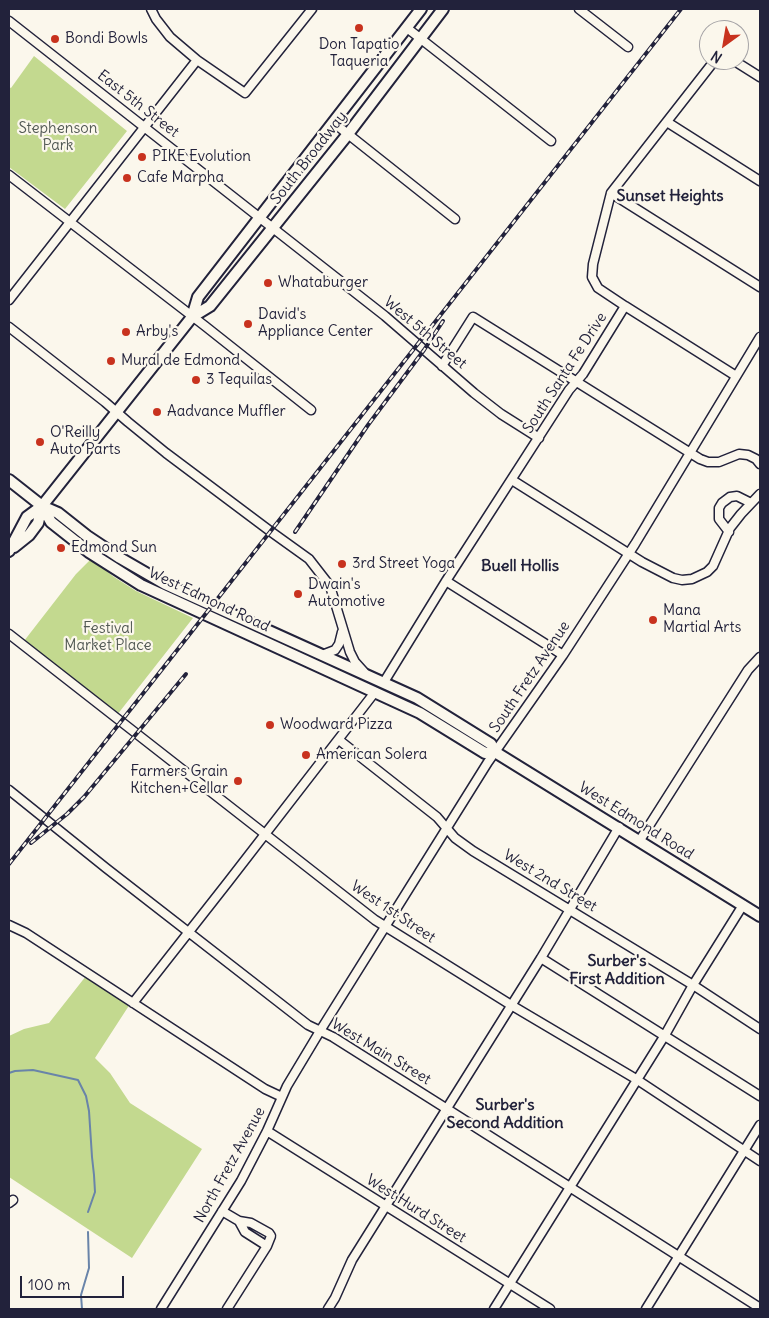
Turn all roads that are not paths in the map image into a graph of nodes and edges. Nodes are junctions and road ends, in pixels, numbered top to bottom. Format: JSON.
{"nodes":[{"id":1,"x":151,"y":9,"type":"edge"},
{"id":2,"x":312,"y":9,"type":"edge"},
{"id":3,"x":421,"y":9,"type":"edge"},
{"id":4,"x":443,"y":9,"type":"edge"},
{"id":5,"x":579,"y":9,"type":"edge"},
{"id":6,"x":9,"y":21,"type":"edge"},
{"id":7,"x":407,"y":28,"type":"junction"},
{"id":8,"x":420,"y":37,"type":"junction"},
{"id":9,"x":628,"y":47,"type":"dead end"},
{"id":10,"x":197,"y":60,"type":"junction"},
{"id":11,"x":707,"y":70,"type":"edge"},
{"id":12,"x":749,"y":70,"type":"edge"},
{"id":13,"x":760,"y":77,"type":"edge"},
{"id":14,"x":667,"y":122,"type":"junction"},
{"id":15,"x":334,"y":123,"type":"junction"},
{"id":16,"x":144,"y":127,"type":"junction"},
{"id":17,"x":348,"y":134,"type":"junction"},
{"id":18,"x":551,"y":141,"type":"dead end"},
{"id":19,"x":9,"y":175,"type":"edge"},
{"id":20,"x":760,"y":181,"type":"edge"},
{"id":21,"x":611,"y":193,"type":"junction"},
{"id":22,"x":260,"y":219,"type":"junction"},
{"id":23,"x":455,"y":219,"type":"dead end"},
{"id":24,"x":69,"y":222,"type":"junction"},
{"id":25,"x":273,"y":228,"type":"junction"},
{"id":26,"x":760,"y":286,"type":"edge"},
{"id":27,"x":9,"y":300,"type":"edge"},
{"id":28,"x":625,"y":306,"type":"junction"},
{"id":29,"x":192,"y":317,"type":"junction"},
{"id":30,"x":9,"y":327,"type":"edge"},
{"id":31,"x":760,"y":337,"type":"edge"},
{"id":32,"x":758,"y":347,"type":"edge"},
{"id":33,"x":442,"y":366,"type":"junction"},
{"id":34,"x":736,"y":376,"type":"junction"},
{"id":35,"x":577,"y":381,"type":"junction"},
{"id":36,"x":311,"y":410,"type":"dead end"},
{"id":37,"x":116,"y":412,"type":"junction"},
{"id":38,"x":539,"y":438,"type":"junction"},
{"id":39,"x":690,"y":454,"type":"junction"},
{"id":40,"x":760,"y":464,"type":"edge"},
{"id":41,"x":9,"y":480,"type":"edge"},
{"id":42,"x":512,"y":480,"type":"junction"},
{"id":43,"x":760,"y":494,"type":"edge"},
{"id":44,"x":751,"y":503,"type":"junction"},
{"id":45,"x":42,"y":506,"type":"junction"},
{"id":46,"x":729,"y":532,"type":"junction"},
{"id":47,"x":9,"y":550,"type":"edge"},
{"id":48,"x":629,"y":553,"type":"junction"},
{"id":49,"x":446,"y":581,"type":"junction"},
{"id":50,"x":342,"y":628,"type":"junction"},
{"id":51,"x":9,"y":634,"type":"edge"},
{"id":52,"x":322,"y":655,"type":"junction"},
{"id":53,"x":563,"y":655,"type":"junction"},
{"id":54,"x":760,"y":657,"type":"edge"},
{"id":55,"x":370,"y":676,"type":"junction"},
{"id":56,"x":384,"y":682,"type":"junction"},
{"id":57,"x":375,"y":692,"type":"junction"},
{"id":58,"x":339,"y":740,"type":"junction"},
{"id":59,"x":495,"y":752,"type":"junction"},
{"id":60,"x":9,"y":790,"type":"edge"},
{"id":61,"x":618,"y":827,"type":"junction"},
{"id":62,"x":447,"y":828,"type":"junction"},
{"id":63,"x":265,"y":835,"type":"junction"},
{"id":64,"x":640,"y":840,"type":"junction"},
{"id":65,"x":743,"y":905,"type":"junction"},
{"id":66,"x":569,"y":909,"type":"junction"},
{"id":67,"x":760,"y":916,"type":"edge"},
{"id":68,"x":9,"y":925,"type":"edge"},
{"id":69,"x":385,"y":926,"type":"junction"},
{"id":70,"x":189,"y":932,"type":"junction"},
{"id":71,"x":541,"y":958,"type":"junction"},
{"id":72,"x":693,"y":985,"type":"junction"},
{"id":73,"x":133,"y":1003,"type":"junction"},
{"id":74,"x":511,"y":1005,"type":"junction"},
{"id":75,"x":760,"y":1029,"type":"edge"},
{"id":76,"x":320,"y":1031,"type":"junction"},
{"id":77,"x":665,"y":1035,"type":"junction"},
{"id":78,"x":636,"y":1079,"type":"junction"},
{"id":79,"x":760,"y":1096,"type":"edge"},
{"id":80,"x":282,"y":1097,"type":"junction"},
{"id":81,"x":447,"y":1108,"type":"junction"},
{"id":82,"x":760,"y":1126,"type":"edge"},
{"id":83,"x":267,"y":1131,"type":"junction"},
{"id":84,"x":744,"y":1151,"type":"junction"},
{"id":85,"x":760,"y":1162,"type":"edge"},
{"id":86,"x":570,"y":1187,"type":"junction"},
{"id":87,"x":386,"y":1206,"type":"junction"},
{"id":88,"x":222,"y":1211,"type":"junction"},
{"id":89,"x":239,"y":1221,"type":"junction"},
{"id":90,"x":267,"y":1246,"type":"junction"},
{"id":91,"x":678,"y":1256,"type":"junction"},
{"id":92,"x":509,"y":1284,"type":"junction"},
{"id":93,"x":760,"y":1308,"type":"edge"},
{"id":94,"x":161,"y":1309,"type":"edge"},
{"id":95,"x":228,"y":1309,"type":"edge"},
{"id":96,"x":328,"y":1309,"type":"edge"},
{"id":97,"x":494,"y":1309,"type":"edge"},
{"id":98,"x":550,"y":1309,"type":"edge"},
{"id":99,"x":646,"y":1309,"type":"edge"}],
"edges":[{"from":1,"to":10,"type":"street"},
{"from":2,"to":10,"type":"street"},
{"from":3,"to":7,"type":"main road","name":"South Broadway"},
{"from":4,"to":8,"type":"main road","name":"South Broadway"},
{"from":5,"to":9,"type":"street"},
{"from":6,"to":16,"type":"street","name":"East 5th Street"},
{"from":7,"to":8,"type":"street"},
{"from":7,"to":15,"type":"main road","name":"South Broadway"},
{"from":8,"to":17,"type":"main road","name":"South Broadway"},
{"from":8,"to":18,"type":"street"},
{"from":10,"to":16,"type":"street"},
{"from":11,"to":14,"type":"street","name":"South Santa Fe Drive"},
{"from":12,"to":13,"type":"street"},
{"from":14,"to":20,"type":"street"},
{"from":14,"to":21,"type":"street","name":"South Santa Fe Drive"},
{"from":15,"to":17,"type":"street"},
{"from":15,"to":22,"type":"main road","name":"South Broadway"},
{"from":16,"to":22,"type":"street","name":"East 5th Street"},
{"from":16,"to":24,"type":"street"},
{"from":17,"to":23,"type":"street"},
{"from":17,"to":25,"type":"main road","name":"South Broadway"},
{"from":19,"to":24,"type":"street"},
{"from":21,"to":26,"type":"street"},
{"from":21,"to":28,"type":"street","name":"South Santa Fe Drive"},
{"from":22,"to":25,"type":"street","name":"East 5th Street"},
{"from":22,"to":29,"type":"main road","name":"South Broadway"},
{"from":24,"to":27,"type":"street"},
{"from":24,"to":29,"type":"street"},
{"from":25,"to":29,"type":"main road","name":"South Broadway"},
{"from":25,"to":33,"type":"street","name":"West 5th Street"},
{"from":28,"to":34,"type":"street"},
{"from":28,"to":35,"type":"street","name":"South Santa Fe Drive"},
{"from":29,"to":36,"type":"street"},
{"from":29,"to":37,"type":"main road","name":"South Broadway"},
{"from":30,"to":37,"type":"street"},
{"from":31,"to":32,"type":"street","name":"South Fretz Avenue"},
{"from":32,"to":34,"type":"street","name":"South Fretz Avenue"},
{"from":33,"to":35,"type":"street"},
{"from":33,"to":38,"type":"street","name":"West 5th Street"},
{"from":34,"to":39,"type":"street","name":"South Fretz Avenue"},
{"from":35,"to":38,"type":"street","name":"South Santa Fe Drive"},
{"from":35,"to":39,"type":"street"},
{"from":37,"to":45,"type":"main road","name":"South Broadway"},
{"from":37,"to":50,"type":"street"},
{"from":38,"to":42,"type":"street","name":"South Santa Fe Drive"},
{"from":39,"to":40,"type":"street"},
{"from":39,"to":48,"type":"street","name":"South Fretz Avenue"},
{"from":41,"to":45,"type":"main road"},
{"from":42,"to":48,"type":"street"},
{"from":42,"to":49,"type":"street","name":"South Santa Fe Drive"},
{"from":43,"to":44,"type":"street"},
{"from":44,"to":46,"type":"street"},
{"from":44,"to":46,"type":"street"},
{"from":45,"to":47,"type":"main road","name":"South Broadway"},
{"from":45,"to":52,"type":"main road","name":"West Edmond Road"},
{"from":45,"to":57,"type":"main road","name":"West Edmond Road"},
{"from":46,"to":48,"type":"street"},
{"from":48,"to":53,"type":"street","name":"South Fretz Avenue"},
{"from":49,"to":53,"type":"street"},
{"from":49,"to":56,"type":"street","name":"South Santa Fe Drive"},
{"from":50,"to":52,"type":"street"},
{"from":50,"to":55,"type":"street"},
{"from":51,"to":63,"type":"street","name":"West 1st Street"},
{"from":52,"to":55,"type":"main road","name":"West Edmond Road"},
{"from":53,"to":59,"type":"street","name":"South Fretz Avenue"},
{"from":54,"to":64,"type":"street"},
{"from":55,"to":56,"type":"main road","name":"West Edmond Road"},
{"from":56,"to":59,"type":"main road","name":"West Edmond Road"},
{"from":57,"to":58,"type":"street"},
{"from":57,"to":59,"type":"main road","name":"West Edmond Road"},
{"from":58,"to":62,"type":"street","name":"West 2nd Street"},
{"from":58,"to":63,"type":"street"},
{"from":59,"to":61,"type":"main road","name":"West Edmond Road"},
{"from":59,"to":62,"type":"street","name":"South Fretz Avenue"},
{"from":60,"to":70,"type":"street","name":"West Main Street"},
{"from":61,"to":64,"type":"main road","name":"West Edmond Road"},
{"from":61,"to":66,"type":"street"},
{"from":62,"to":66,"type":"street","name":"West 2nd Street"},
{"from":62,"to":69,"type":"street","name":"South Fretz Avenue"},
{"from":63,"to":69,"type":"street","name":"West 1st Street"},
{"from":63,"to":70,"type":"street"},
{"from":64,"to":65,"type":"main road","name":"West Edmond Road"},
{"from":65,"to":67,"type":"main road","name":"West Edmond Road"},
{"from":65,"to":72,"type":"street"},
{"from":66,"to":71,"type":"street"},
{"from":66,"to":72,"type":"street","name":"West 2nd Street"},
{"from":68,"to":73,"type":"street"},
{"from":69,"to":74,"type":"street","name":"West 1st Street"},
{"from":69,"to":76,"type":"street","name":"South Fretz Avenue"},
{"from":70,"to":73,"type":"street"},
{"from":70,"to":76,"type":"street","name":"West Main Street"},
{"from":71,"to":74,"type":"street"},
{"from":71,"to":77,"type":"street"},
{"from":72,"to":75,"type":"street","name":"West 2nd Street"},
{"from":72,"to":77,"type":"street"},
{"from":73,"to":80,"type":"street"},
{"from":74,"to":78,"type":"street","name":"West 1st Street"},
{"from":74,"to":81,"type":"street"},
{"from":76,"to":80,"type":"street","name":"North Fretz Avenue"},
{"from":76,"to":81,"type":"street","name":"West Main Street"},
{"from":77,"to":78,"type":"street"},
{"from":77,"to":79,"type":"street"},
{"from":78,"to":84,"type":"street","name":"West 1st Street"},
{"from":78,"to":86,"type":"street"},
{"from":80,"to":83,"type":"street","name":"North Fretz Avenue"},
{"from":81,"to":86,"type":"street","name":"West Main Street"},
{"from":81,"to":87,"type":"street"},
{"from":82,"to":84,"type":"street"},
{"from":83,"to":87,"type":"street","name":"West Hurd Street"},
{"from":83,"to":88,"type":"street","name":"North Fretz Avenue"},
{"from":84,"to":85,"type":"street","name":"West 1st Street"},
{"from":84,"to":91,"type":"street"},
{"from":86,"to":91,"type":"street","name":"West Main Street"},
{"from":86,"to":92,"type":"street"},
{"from":87,"to":92,"type":"street","name":"West Hurd Street"},
{"from":87,"to":96,"type":"street"},
{"from":88,"to":89,"type":"street"},
{"from":88,"to":94,"type":"street","name":"North Fretz Avenue"},
{"from":89,"to":90,"type":"street"},
{"from":89,"to":90,"type":"street"},
{"from":90,"to":95,"type":"street"},
{"from":91,"to":93,"type":"street","name":"West Main Street"},
{"from":91,"to":99,"type":"street"},
{"from":92,"to":97,"type":"street"},
{"from":92,"to":98,"type":"street","name":"West Hurd Street"}]}
